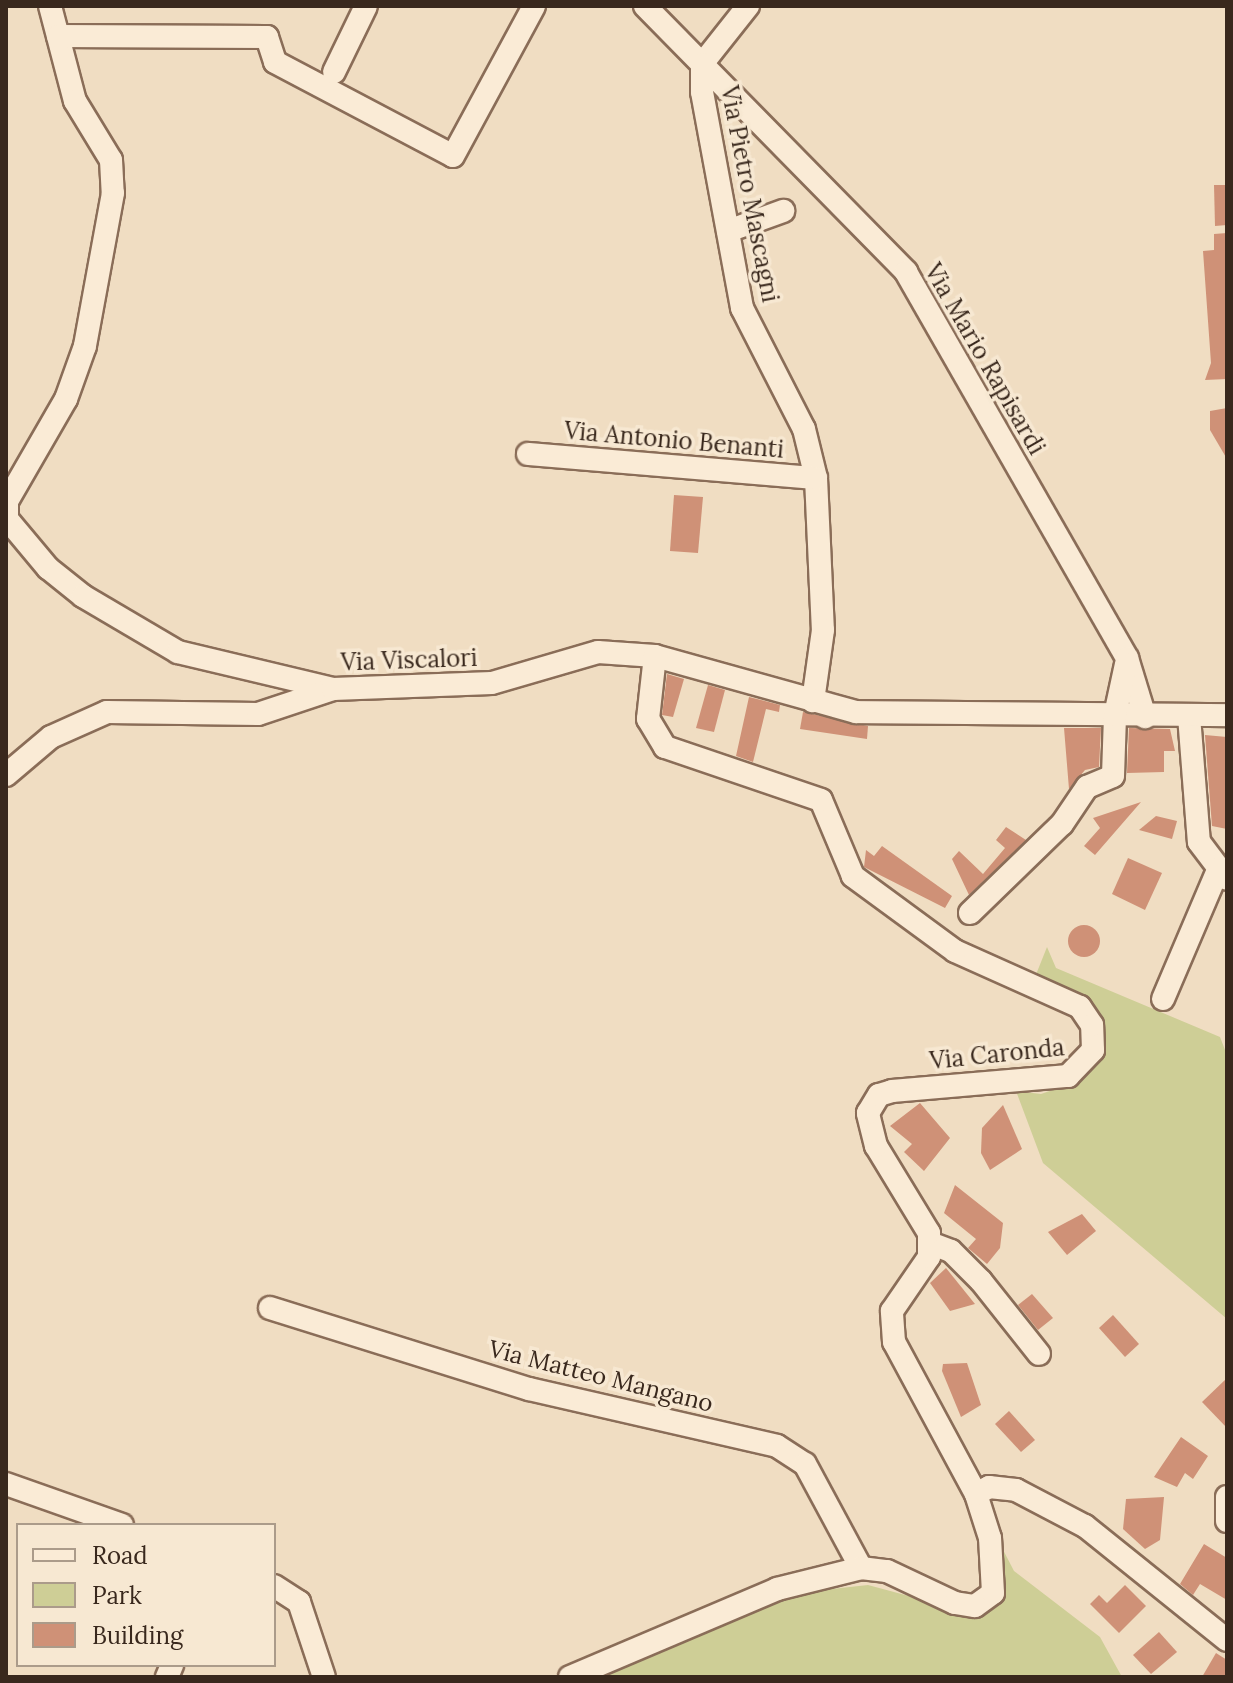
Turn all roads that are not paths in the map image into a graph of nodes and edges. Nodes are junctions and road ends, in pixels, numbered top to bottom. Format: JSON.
{"nodes":[{"id":1,"x":50,"y":6,"type":"edge"},
{"id":2,"x":366,"y":6,"type":"edge"},
{"id":3,"x":534,"y":6,"type":"edge"},
{"id":4,"x":645,"y":6,"type":"edge"},
{"id":5,"x":748,"y":6,"type":"edge"},
{"id":6,"x":664,"y":15,"type":"edge"},
{"id":7,"x":58,"y":36,"type":"junction"},
{"id":8,"x":702,"y":64,"type":"junction"},
{"id":9,"x":334,"y":72,"type":"dead end"},
{"id":10,"x":783,"y":211,"type":"dead end"},
{"id":11,"x":728,"y":231,"type":"junction"},
{"id":12,"x":528,"y":454,"type":"dead end"},
{"id":13,"x":816,"y":478,"type":"junction"},
{"id":14,"x":7,"y":501,"type":"edge"},
{"id":15,"x":655,"y":656,"type":"junction"},
{"id":16,"x":1127,"y":658,"type":"junction"},
{"id":17,"x":333,"y":689,"type":"junction"},
{"id":18,"x":813,"y":701,"type":"junction"},
{"id":19,"x":1115,"y":715,"type":"junction"},
{"id":20,"x":1227,"y":715,"type":"edge"},
{"id":21,"x":1189,"y":716,"type":"junction"},
{"id":22,"x":1145,"y":717,"type":"junction"},
{"id":23,"x":6,"y":775,"type":"edge"},
{"id":24,"x":1223,"y":874,"type":"edge"},
{"id":25,"x":970,"y":913,"type":"dead end"},
{"id":26,"x":1163,"y":999,"type":"dead end"},
{"id":27,"x":930,"y":1243,"type":"junction"},
{"id":28,"x":270,"y":1308,"type":"dead end"},
{"id":29,"x":1039,"y":1354,"type":"dead end"},
{"id":30,"x":6,"y":1484,"type":"edge"},
{"id":31,"x":976,"y":1494,"type":"junction"},
{"id":32,"x":1227,"y":1497,"type":"edge"},
{"id":33,"x":1227,"y":1521,"type":"edge"},
{"id":34,"x":116,"y":1523,"type":"edge"},
{"id":35,"x":861,"y":1568,"type":"junction"},
{"id":36,"x":276,"y":1587,"type":"edge"},
{"id":37,"x":1227,"y":1640,"type":"edge"},
{"id":38,"x":324,"y":1677,"type":"edge"},
{"id":39,"x":570,"y":1677,"type":"edge"}],
"edges":[{"from":1,"to":7,"type":"street"},
{"from":2,"to":9,"type":"street"},
{"from":3,"to":7,"type":"street"},
{"from":4,"to":6,"type":"street","name":"Via Mario Rapisardi"},
{"from":5,"to":8,"type":"street"},
{"from":6,"to":8,"type":"street","name":"Via Mario Rapisardi"},
{"from":7,"to":14,"type":"street"},
{"from":8,"to":11,"type":"street","name":"Via Pietro Mascagni"},
{"from":8,"to":16,"type":"street","name":"Via Mario Rapisardi"},
{"from":10,"to":11,"type":"street"},
{"from":11,"to":13,"type":"street","name":"Via Pietro Mascagni"},
{"from":12,"to":13,"type":"street","name":"Via Antonio Benanti"},
{"from":13,"to":18,"type":"street","name":"Via Pietro Mascagni"},
{"from":14,"to":17,"type":"street"},
{"from":15,"to":17,"type":"street","name":"Via Viscalori"},
{"from":15,"to":18,"type":"street","name":"Via Viscalori"},
{"from":15,"to":27,"type":"street","name":"Via Caronda"},
{"from":16,"to":19,"type":"street"},
{"from":16,"to":22,"type":"street","name":"Via Mario Rapisardi"},
{"from":17,"to":23,"type":"street","name":"Via Viscalori"},
{"from":18,"to":19,"type":"street","name":"Via Viscalori"},
{"from":19,"to":22,"type":"street","name":"Via Viscalori"},
{"from":19,"to":25,"type":"street"},
{"from":20,"to":21,"type":"street","name":"Via Viscalori"},
{"from":21,"to":22,"type":"street","name":"Via Viscalori"},
{"from":21,"to":24,"type":"street"},
{"from":24,"to":26,"type":"street"},
{"from":27,"to":29,"type":"street"},
{"from":27,"to":31,"type":"street"},
{"from":28,"to":35,"type":"street","name":"Via Matteo Mangano"},
{"from":30,"to":34,"type":"street"},
{"from":31,"to":35,"type":"street"},
{"from":31,"to":37,"type":"street"},
{"from":32,"to":33,"type":"street"},
{"from":35,"to":39,"type":"street"},
{"from":36,"to":38,"type":"street"}]}
